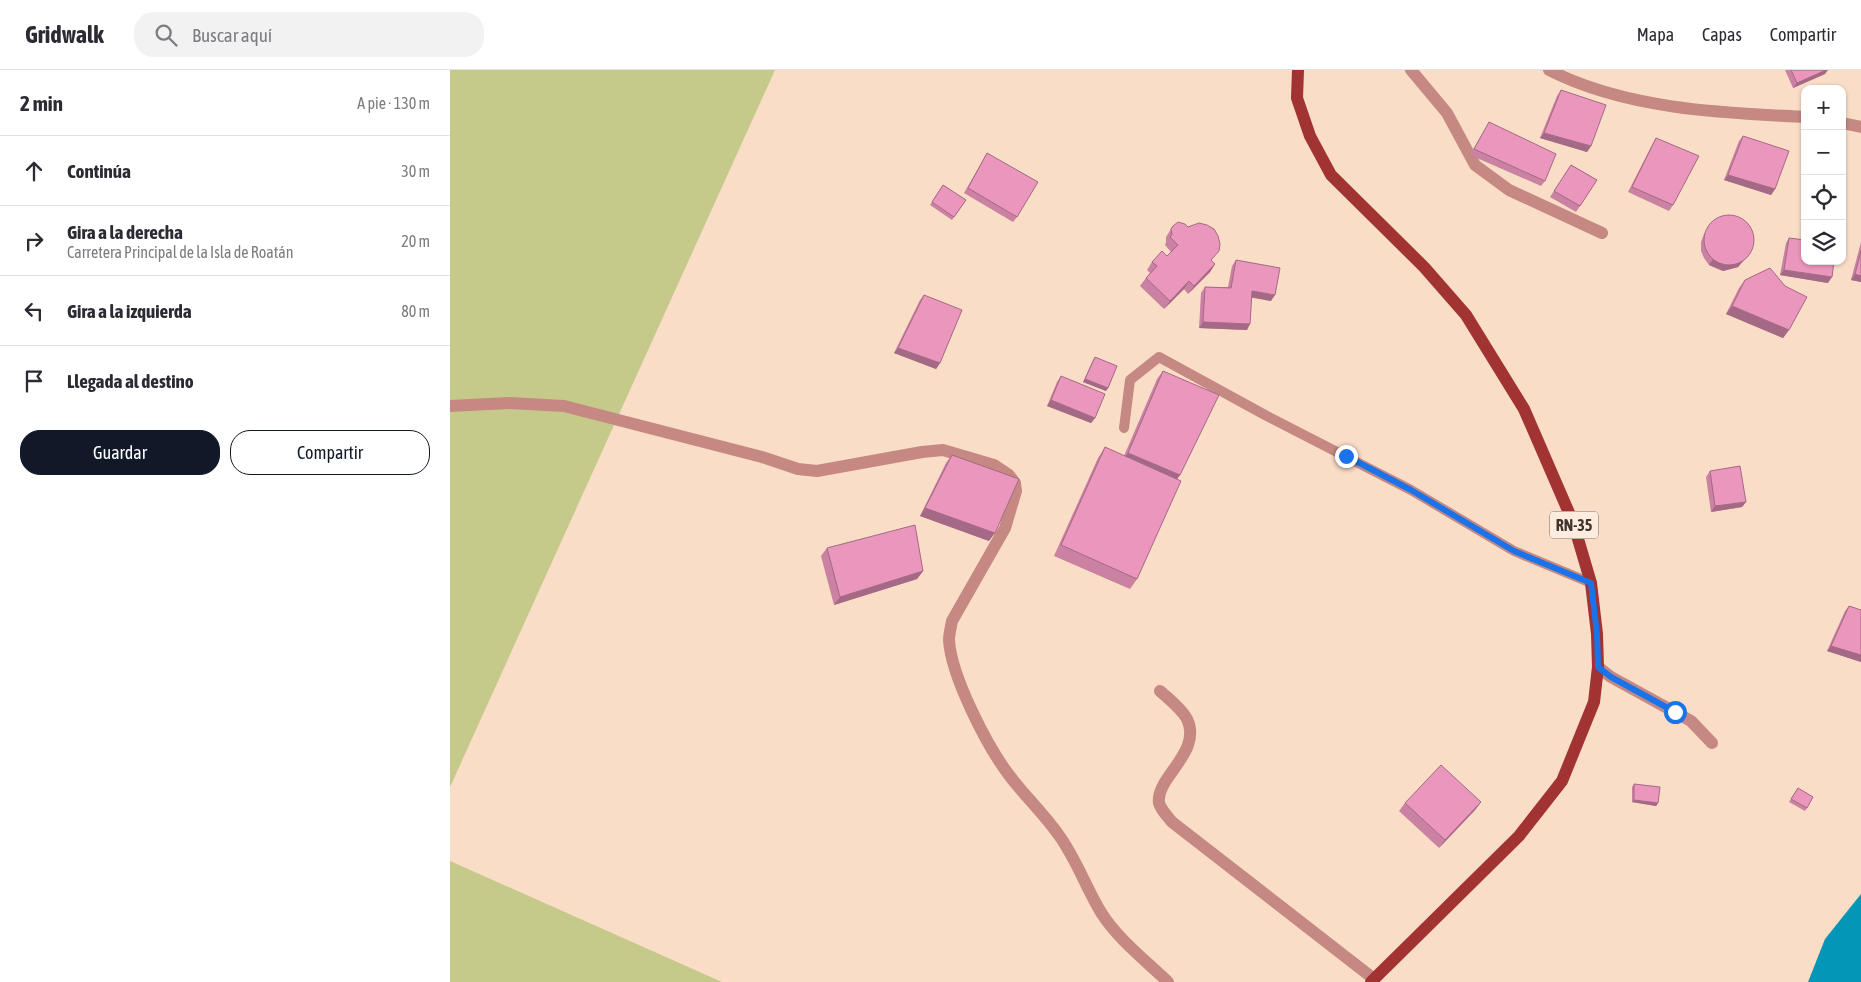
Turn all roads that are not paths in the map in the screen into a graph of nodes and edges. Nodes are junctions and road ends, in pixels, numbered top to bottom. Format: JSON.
{"nodes":[{"id":1,"x":1298,"y":70,"type":"edge"},
{"id":2,"x":1411,"y":70,"type":"edge"},
{"id":3,"x":1549,"y":70,"type":"edge"},
{"id":4,"x":1801,"y":117,"type":"edge"},
{"id":5,"x":1846,"y":124,"type":"edge"},
{"id":6,"x":1861,"y":127,"type":"edge"},
{"id":7,"x":1602,"y":233,"type":"dead end"},
{"id":8,"x":450,"y":406,"type":"edge"},
{"id":9,"x":1124,"y":428,"type":"dead end"},
{"id":10,"x":1591,"y":583,"type":"junction"},
{"id":11,"x":1598,"y":667,"type":"junction"},
{"id":12,"x":1160,"y":691,"type":"dead end"},
{"id":13,"x":1712,"y":743,"type":"dead end"},
{"id":14,"x":1372,"y":981,"type":"edge"},
{"id":15,"x":1168,"y":982,"type":"edge"}],
"edges":[{"from":1,"to":10,"type":"main road","number":"RN-35"},
{"from":2,"to":7,"type":"street"},
{"from":3,"to":4,"type":"street"},
{"from":5,"to":6,"type":"street"},
{"from":8,"to":15,"type":"street"},
{"from":9,"to":10,"type":"lane"},
{"from":10,"to":11,"type":"main road","number":"RN-35"},
{"from":11,"to":13,"type":"street"},
{"from":11,"to":14,"type":"main road","number":"RN-35"},
{"from":12,"to":14,"type":"street"}]}
